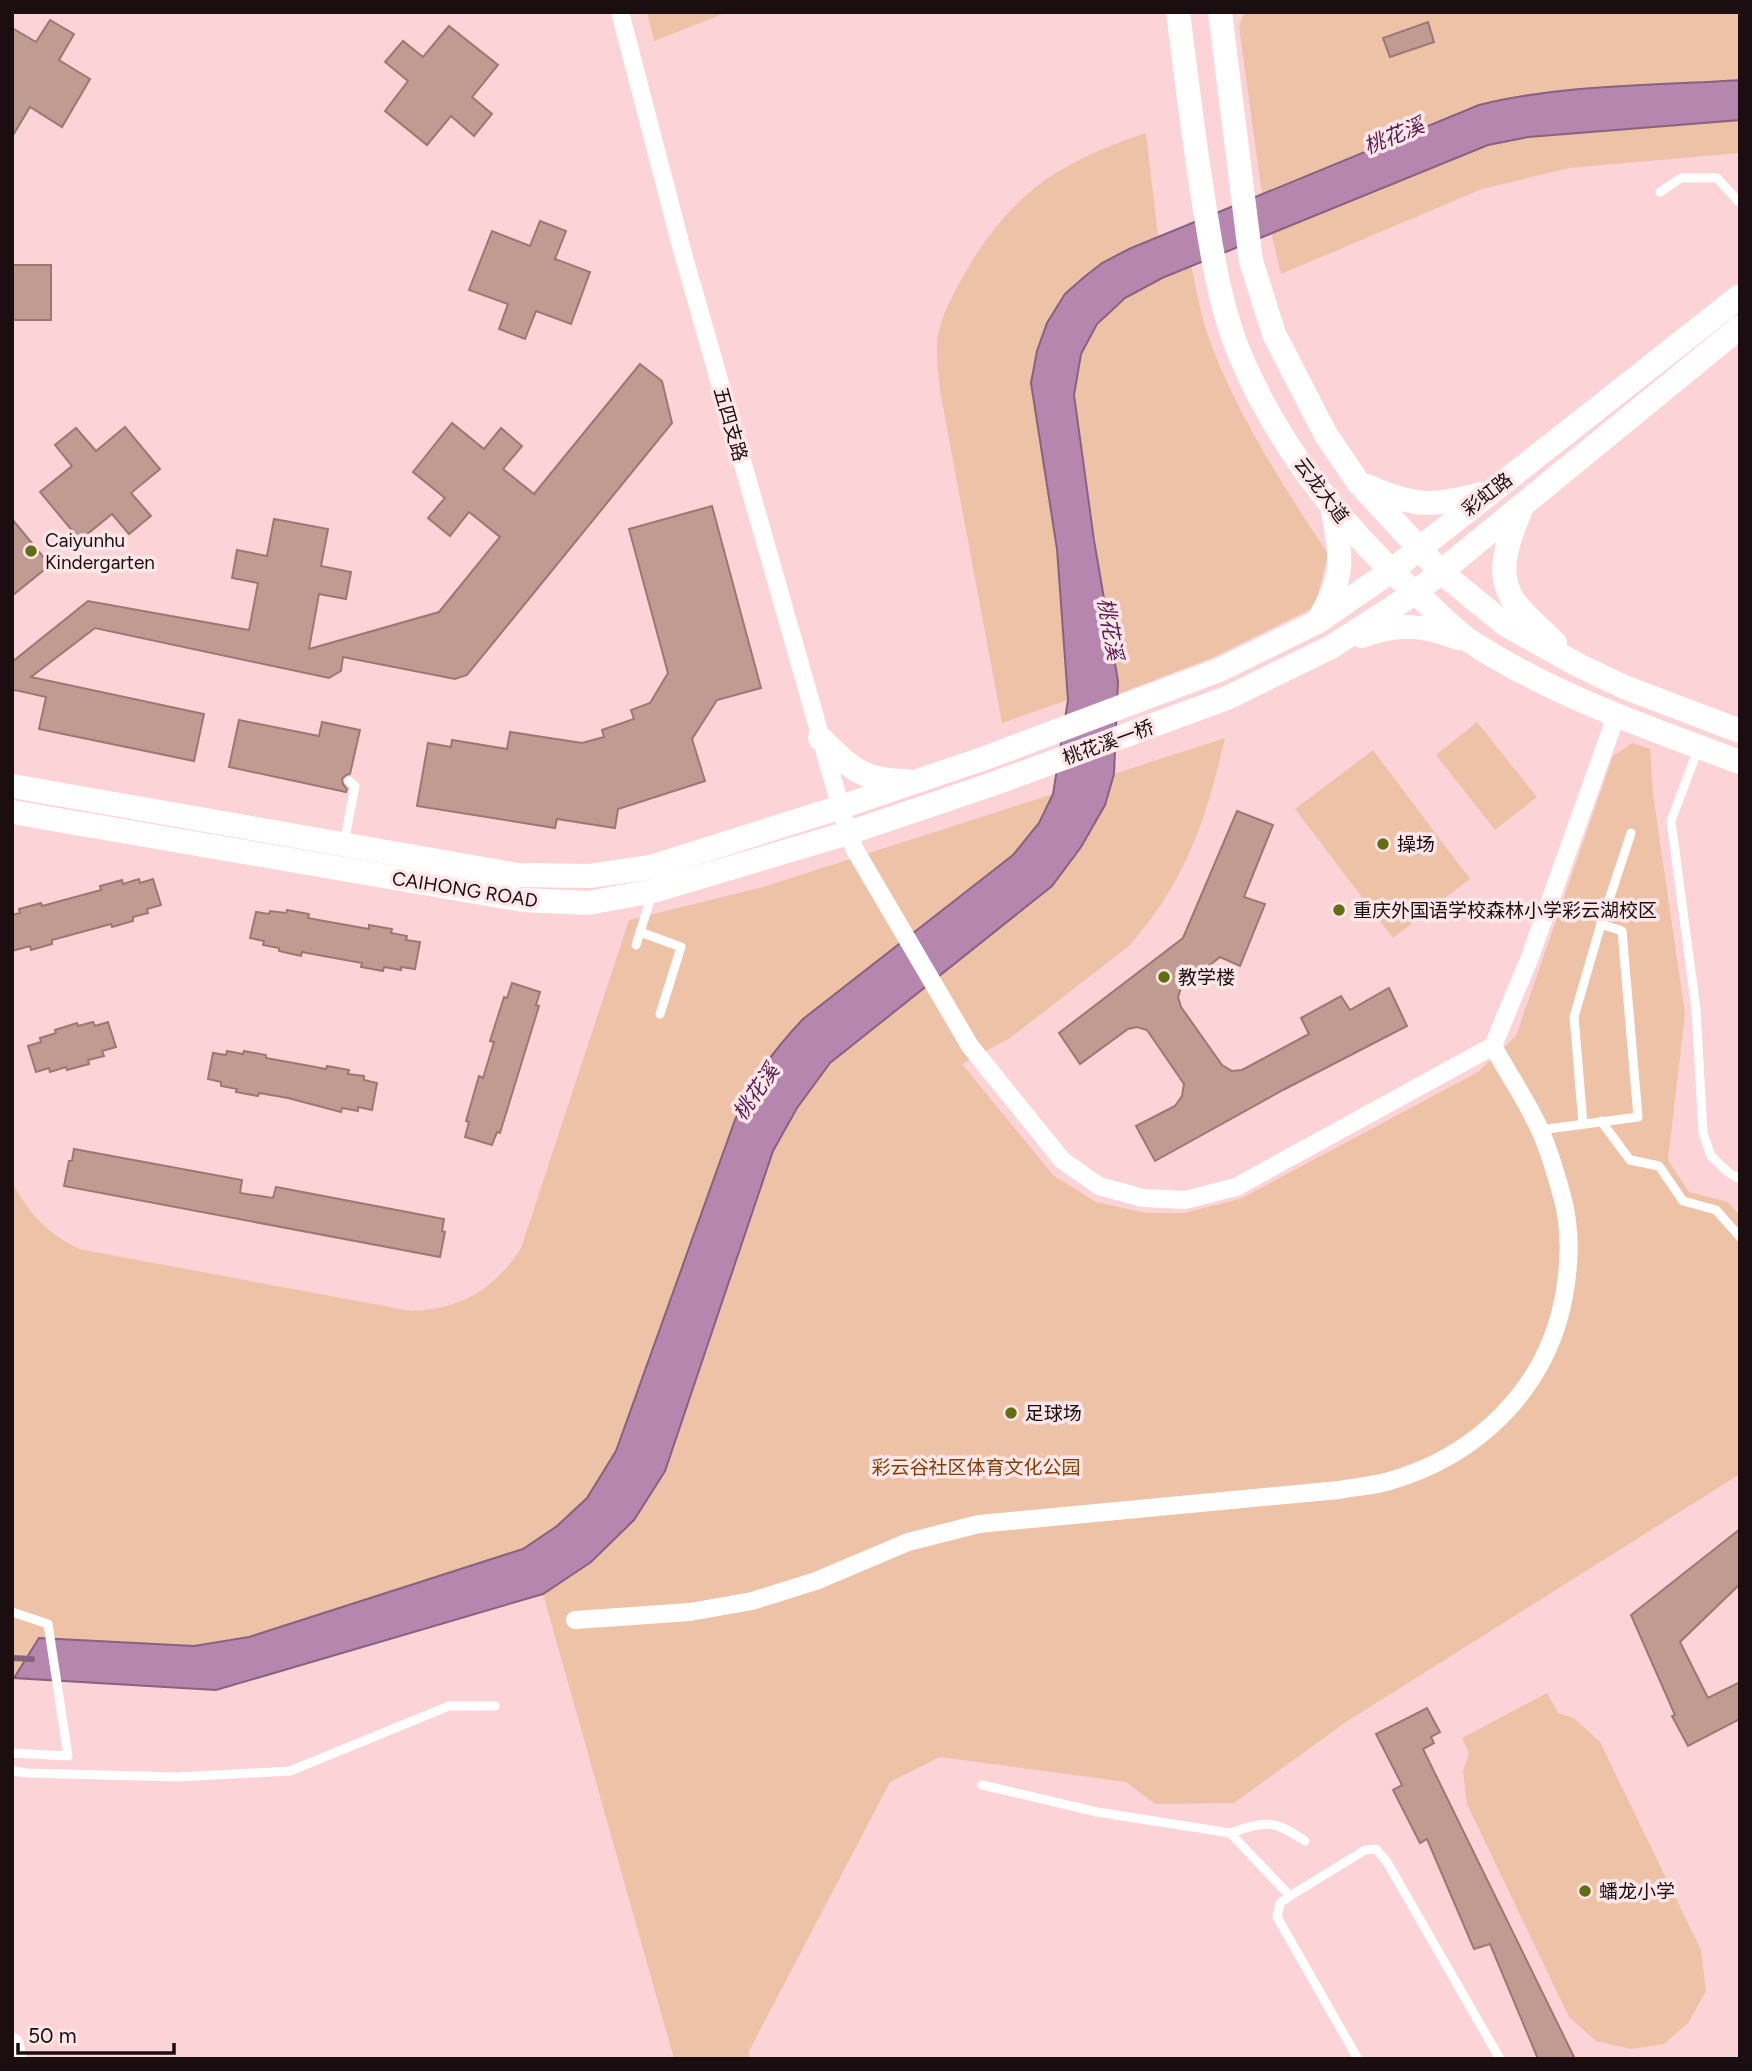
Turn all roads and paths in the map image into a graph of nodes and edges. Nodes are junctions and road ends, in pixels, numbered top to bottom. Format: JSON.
{"nodes":[{"id":1,"x":620,"y":12,"type":"edge"},
{"id":2,"x":1178,"y":12,"type":"edge"},
{"id":3,"x":1220,"y":12,"type":"edge"},
{"id":4,"x":1660,"y":192,"type":"dead end"},
{"id":5,"x":1740,"y":203,"type":"edge"},
{"id":6,"x":1740,"y":296,"type":"edge"},
{"id":7,"x":1740,"y":327,"type":"edge"},
{"id":8,"x":1358,"y":482,"type":"junction"},
{"id":9,"x":1488,"y":493,"type":"junction"},
{"id":10,"x":1521,"y":508,"type":"junction"},
{"id":11,"x":1333,"y":510,"type":"junction"},
{"id":12,"x":1418,"y":548,"type":"junction"},
{"id":13,"x":1391,"y":571,"type":"junction"},
{"id":14,"x":1440,"y":572,"type":"junction"},
{"id":15,"x":1415,"y":593,"type":"junction"},
{"id":16,"x":1317,"y":622,"type":"junction"},
{"id":17,"x":1473,"y":643,"type":"junction"},
{"id":18,"x":1331,"y":647,"type":"junction"},
{"id":19,"x":1578,"y":665,"type":"junction"},
{"id":20,"x":1219,"y":670,"type":"joint"},
{"id":21,"x":1227,"y":698,"type":"joint"},
{"id":22,"x":1616,"y":716,"type":"junction"},
{"id":23,"x":1740,"y":732,"type":"edge"},
{"id":24,"x":820,"y":738,"type":"junction"},
{"id":25,"x":1698,"y":747,"type":"junction"},
{"id":26,"x":985,"y":758,"type":"joint"},
{"id":27,"x":1740,"y":762,"type":"edge"},
{"id":28,"x":349,"y":781,"type":"dead end"},
{"id":29,"x":917,"y":781,"type":"junction"},
{"id":30,"x":990,"y":785,"type":"joint"},
{"id":31,"x":12,"y":786,"type":"edge"},
{"id":32,"x":841,"y":807,"type":"junction"},
{"id":33,"x":12,"y":812,"type":"edge"},
{"id":34,"x":1631,"y":833,"type":"dead end"},
{"id":35,"x":852,"y":841,"type":"junction"},
{"id":36,"x":344,"y":844,"type":"junction"},
{"id":37,"x":653,"y":891,"type":"junction"},
{"id":38,"x":1601,"y":924,"type":"junction"},
{"id":39,"x":640,"y":932,"type":"junction"},
{"id":40,"x":636,"y":945,"type":"dead end"},
{"id":41,"x":660,"y":1014,"type":"dead end"},
{"id":42,"x":1493,"y":1046,"type":"junction"},
{"id":43,"x":1601,"y":1121,"type":"junction"},
{"id":44,"x":1583,"y":1124,"type":"junction"},
{"id":45,"x":1539,"y":1130,"type":"junction"},
{"id":46,"x":1740,"y":1179,"type":"edge"},
{"id":47,"x":1740,"y":1237,"type":"edge"},
{"id":48,"x":12,"y":1612,"type":"edge"},
{"id":49,"x":575,"y":1620,"type":"dead end"},
{"id":50,"x":495,"y":1706,"type":"dead end"},
{"id":51,"x":12,"y":1753,"type":"edge"},
{"id":52,"x":12,"y":1771,"type":"edge"},
{"id":53,"x":982,"y":1785,"type":"dead end"},
{"id":54,"x":1230,"y":1833,"type":"junction"},
{"id":55,"x":1306,"y":1840,"type":"dead end"},
{"id":56,"x":1290,"y":1896,"type":"junction"},
{"id":57,"x":12,"y":2045,"type":"edge"},
{"id":58,"x":14,"y":2059,"type":"edge"},
{"id":59,"x":1358,"y":2059,"type":"edge"},
{"id":60,"x":1500,"y":2059,"type":"edge"}],
"edges":[{"from":1,"to":24,"type":"street","name":"五四支路"},
{"from":2,"to":11,"type":"main road","name":"云龙大道"},
{"from":3,"to":8,"type":"main road","name":"云龙大道"},
{"from":4,"to":5,"type":"lane"},
{"from":6,"to":9,"type":"main road","name":"彩虹路"},
{"from":7,"to":10,"type":"main road","name":"彩虹路"},
{"from":8,"to":9,"type":"main road"},
{"from":8,"to":12,"type":"main road","name":"云龙大道"},
{"from":9,"to":12,"type":"main road","name":"彩虹路"},
{"from":10,"to":14,"type":"main road","name":"彩虹路"},
{"from":10,"to":19,"type":"main road"},
{"from":11,"to":13,"type":"main road","name":"云龙大道"},
{"from":11,"to":16,"type":"main road"},
{"from":12,"to":13,"type":"main road","name":"彩虹路"},
{"from":12,"to":14,"type":"main road","name":"云龙大道"},
{"from":13,"to":15,"type":"main road","name":"云龙大道"},
{"from":13,"to":16,"type":"main road","name":"彩虹路"},
{"from":14,"to":15,"type":"main road","name":"彩虹路"},
{"from":14,"to":19,"type":"main road","name":"云龙大道"},
{"from":15,"to":17,"type":"main road","name":"云龙大道"},
{"from":15,"to":18,"type":"main road","name":"彩虹路"},
{"from":16,"to":20,"type":"main road","name":"彩虹路"},
{"from":17,"to":18,"type":"main road"},
{"from":17,"to":22,"type":"main road","name":"云龙大道"},
{"from":18,"to":21,"type":"main road","name":"彩虹路"},
{"from":19,"to":23,"type":"main road","name":"云龙大道"},
{"from":20,"to":26,"type":"main road","name":"桃花溪一桥"},
{"from":21,"to":30,"type":"main road","name":"桃花溪一桥"},
{"from":22,"to":25,"type":"main road","name":"云龙大道"},
{"from":22,"to":42,"type":"street"},
{"from":24,"to":29,"type":"main road"},
{"from":24,"to":32,"type":"street","name":"五四支路"},
{"from":25,"to":27,"type":"main road","name":"云龙大道"},
{"from":25,"to":46,"type":"lane"},
{"from":26,"to":29,"type":"main road","name":"CAIHONG ROAD"},
{"from":28,"to":36,"type":"lane"},
{"from":29,"to":32,"type":"main road","name":"CAIHONG ROAD"},
{"from":30,"to":35,"type":"main road","name":"CAIHONG ROAD"},
{"from":31,"to":36,"type":"main road","name":"CAIHONG ROAD"},
{"from":32,"to":35,"type":"street","name":"五四支路"},
{"from":32,"to":36,"type":"main road","name":"CAIHONG ROAD"},
{"from":33,"to":37,"type":"main road","name":"CAIHONG ROAD"},
{"from":34,"to":38,"type":"lane"},
{"from":35,"to":37,"type":"main road","name":"CAIHONG ROAD"},
{"from":35,"to":42,"type":"street","name":"五四支路"},
{"from":37,"to":39,"type":"lane"},
{"from":38,"to":43,"type":"lane"},
{"from":38,"to":44,"type":"lane"},
{"from":39,"to":40,"type":"lane"},
{"from":39,"to":41,"type":"lane"},
{"from":42,"to":45,"type":"street"},
{"from":43,"to":44,"type":"lane"},
{"from":43,"to":47,"type":"lane"},
{"from":44,"to":45,"type":"lane"},
{"from":45,"to":49,"type":"street"},
{"from":48,"to":51,"type":"lane"},
{"from":50,"to":52,"type":"lane"},
{"from":53,"to":54,"type":"lane"},
{"from":54,"to":55,"type":"lane"},
{"from":54,"to":56,"type":"lane"},
{"from":56,"to":59,"type":"lane"},
{"from":56,"to":60,"type":"lane"},
{"from":57,"to":58,"type":"main road"}]}
